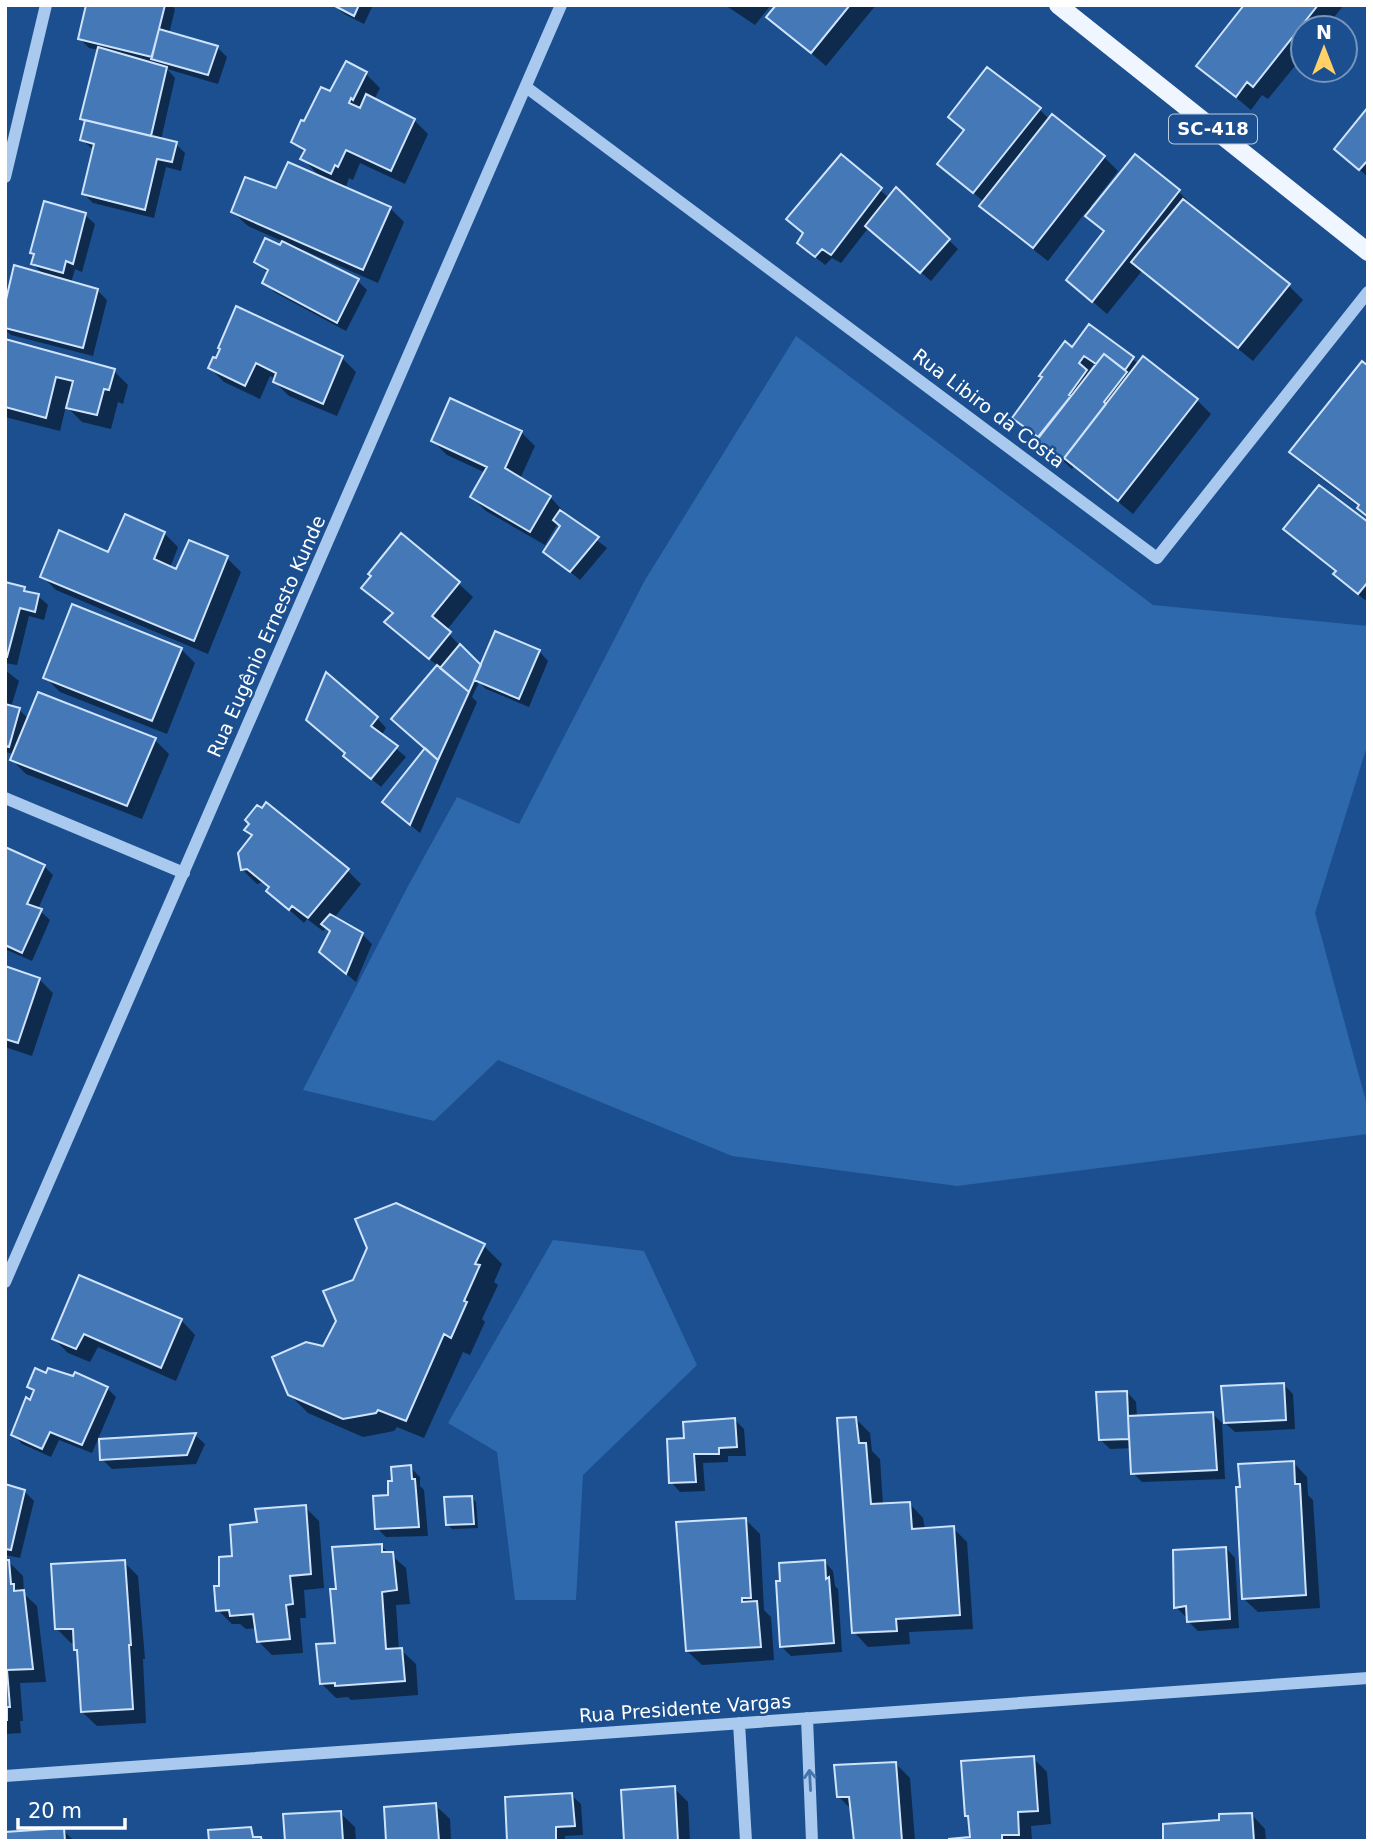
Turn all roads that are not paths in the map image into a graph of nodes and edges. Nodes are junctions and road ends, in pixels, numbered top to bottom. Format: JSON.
{"nodes":[{"id":1,"x":46,"y":5,"type":"edge"},
{"id":2,"x":561,"y":5,"type":"edge"},
{"id":3,"x":1058,"y":5,"type":"edge"},
{"id":4,"x":526,"y":87,"type":"junction"},
{"id":5,"x":5,"y":177,"type":"edge"},
{"id":6,"x":1368,"y":252,"type":"edge"},
{"id":7,"x":1368,"y":292,"type":"edge"},
{"id":8,"x":5,"y":798,"type":"edge"},
{"id":9,"x":184,"y":873,"type":"junction"},
{"id":10,"x":5,"y":1282,"type":"edge"},
{"id":11,"x":1368,"y":1678,"type":"edge"},
{"id":12,"x":807,"y":1718,"type":"junction"},
{"id":13,"x":739,"y":1723,"type":"junction"},
{"id":14,"x":5,"y":1776,"type":"edge"},
{"id":15,"x":746,"y":1841,"type":"edge"},
{"id":16,"x":812,"y":1841,"type":"edge"}],
"edges":[{"from":1,"to":5,"type":"street"},
{"from":2,"to":4,"type":"street","name":"Rua Eugênio Ernesto Kunde"},
{"from":3,"to":6,"type":"main road","number":"SC-418"},
{"from":4,"to":7,"type":"street","name":"Rua Libiro da Costa"},
{"from":4,"to":9,"type":"street","name":"Rua Eugênio Ernesto Kunde"},
{"from":8,"to":9,"type":"street"},
{"from":9,"to":10,"type":"street","name":"Rua Eugênio Ernesto Kunde"},
{"from":11,"to":12,"type":"street","name":"Rua Presidente Vargas"},
{"from":12,"to":13,"type":"street","name":"Rua Presidente Vargas"},
{"from":16,"to":12,"type":"street","one_way":true},
{"from":13,"to":14,"type":"street","name":"Rua Presidente Vargas"},
{"from":13,"to":15,"type":"street"}]}
